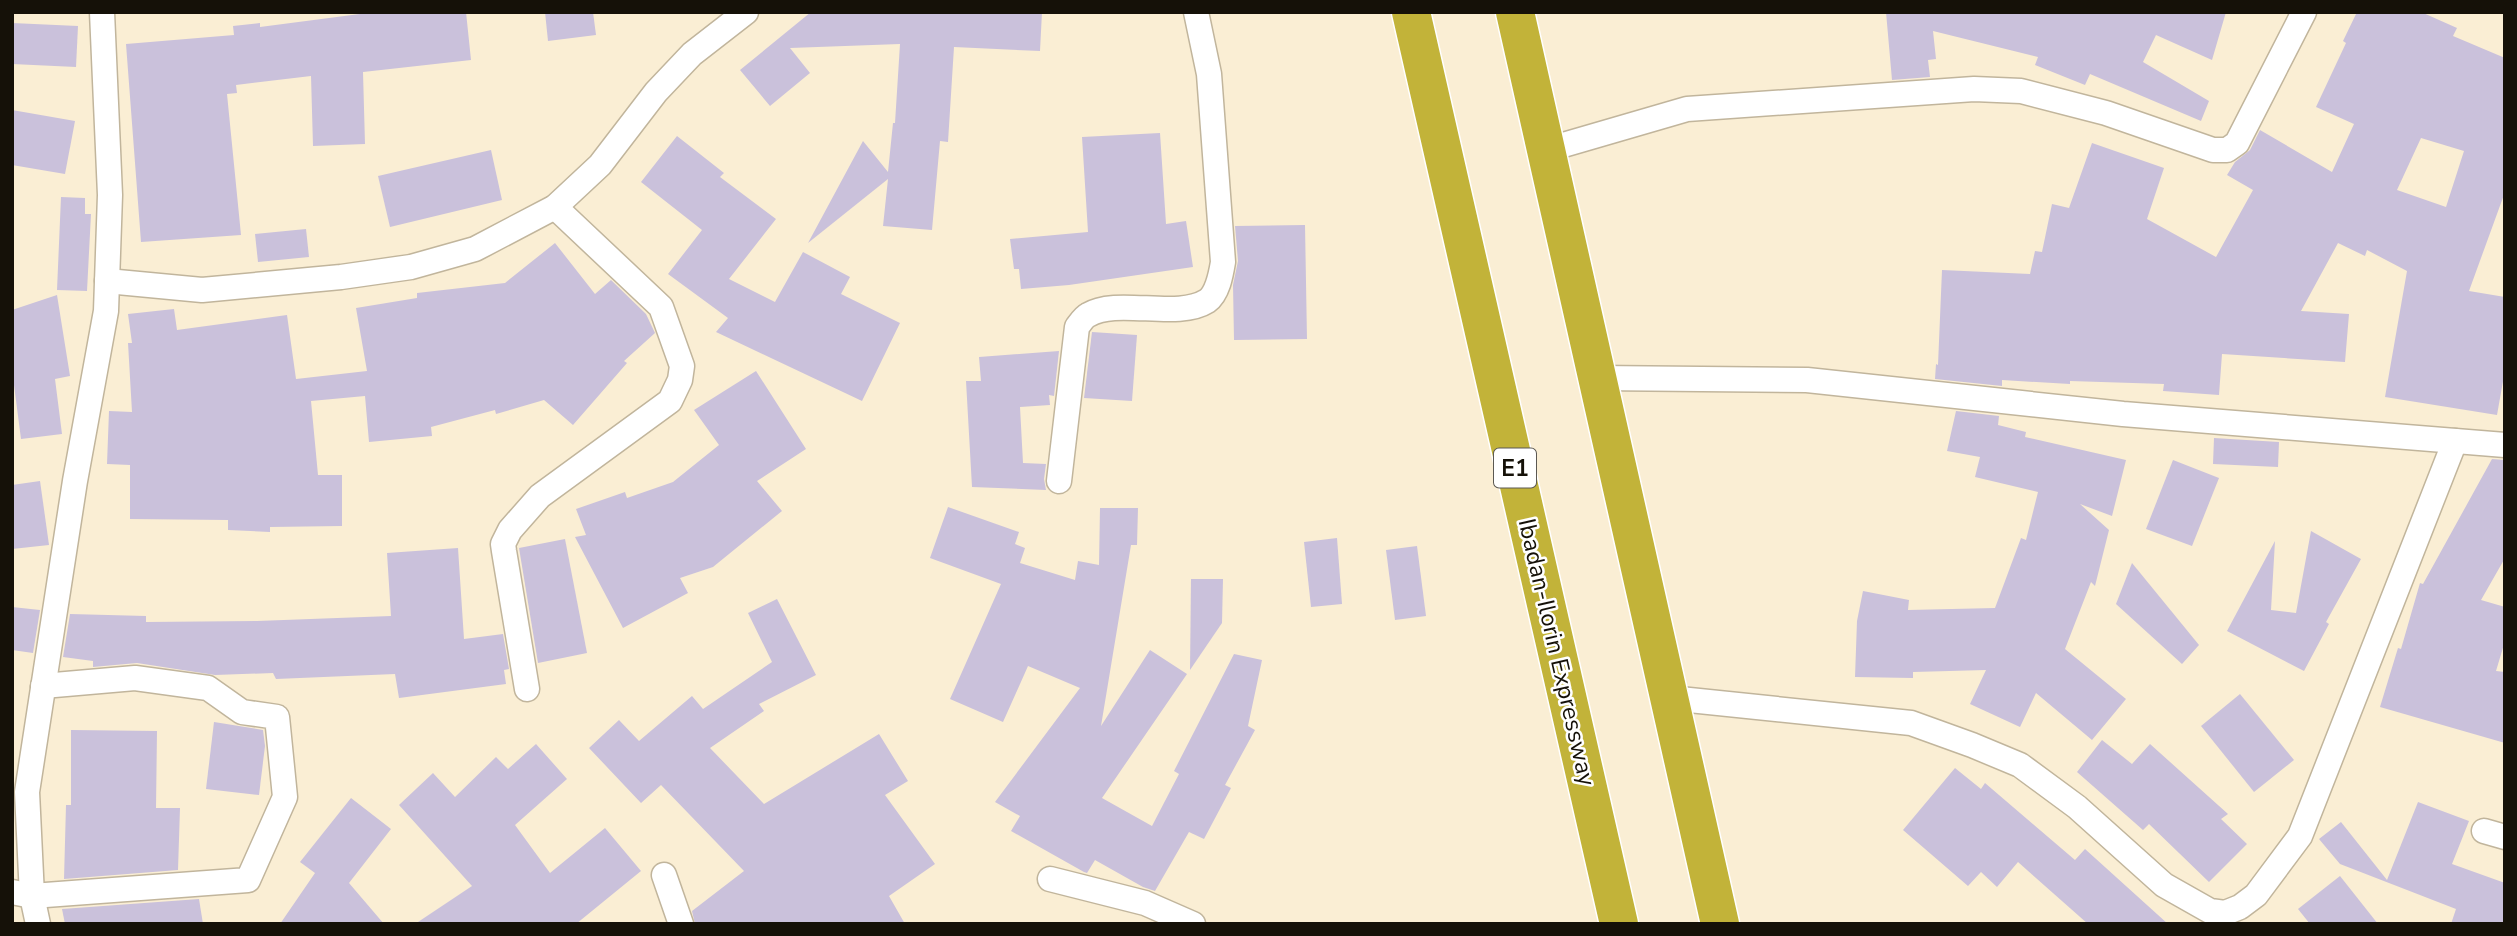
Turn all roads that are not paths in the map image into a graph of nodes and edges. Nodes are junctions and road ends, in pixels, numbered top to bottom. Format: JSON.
{"nodes":[{"id":1,"x":102,"y":12,"type":"edge"},
{"id":2,"x":746,"y":12,"type":"edge"},
{"id":3,"x":1196,"y":12,"type":"edge"},
{"id":4,"x":1411,"y":12,"type":"edge"},
{"id":5,"x":1516,"y":12,"type":"edge"},
{"id":6,"x":2304,"y":12,"type":"edge"},
{"id":7,"x":1546,"y":150,"type":"junction"},
{"id":8,"x":555,"y":207,"type":"junction"},
{"id":9,"x":107,"y":281,"type":"junction"},
{"id":10,"x":1597,"y":378,"type":"junction"},
{"id":11,"x":2455,"y":441,"type":"junction"},
{"id":12,"x":2505,"y":445,"type":"edge"},
{"id":13,"x":1059,"y":481,"type":"dead end"},
{"id":14,"x":43,"y":686,"type":"junction"},
{"id":15,"x":527,"y":689,"type":"dead end"},
{"id":16,"x":1670,"y":698,"type":"junction"},
{"id":17,"x":664,"y":875,"type":"dead end"},
{"id":18,"x":1050,"y":879,"type":"dead end"},
{"id":19,"x":22,"y":894,"type":"edge"},
{"id":20,"x":37,"y":924,"type":"edge"},
{"id":21,"x":681,"y":924,"type":"edge"},
{"id":22,"x":1193,"y":924,"type":"edge"},
{"id":23,"x":1619,"y":924,"type":"edge"},
{"id":24,"x":1720,"y":924,"type":"edge"}],
"edges":[{"from":1,"to":9,"type":"street"},
{"from":2,"to":8,"type":"street"},
{"from":3,"to":13,"type":"street"},
{"from":4,"to":23,"type":"highway","name":"Ibadan-Ilorin Expressway","number":"E1"},
{"from":5,"to":7,"type":"highway"},
{"from":6,"to":7,"type":"street"},
{"from":7,"to":10,"type":"highway"},
{"from":8,"to":9,"type":"street"},
{"from":8,"to":15,"type":"street"},
{"from":9,"to":14,"type":"street"},
{"from":10,"to":11,"type":"street"},
{"from":10,"to":16,"type":"highway"},
{"from":11,"to":12,"type":"street"},
{"from":11,"to":16,"type":"street"},
{"from":14,"to":19,"type":"street"},
{"from":14,"to":19,"type":"street"},
{"from":16,"to":24,"type":"highway"},
{"from":17,"to":21,"type":"street"},
{"from":18,"to":22,"type":"street"},
{"from":19,"to":20,"type":"street"}]}
